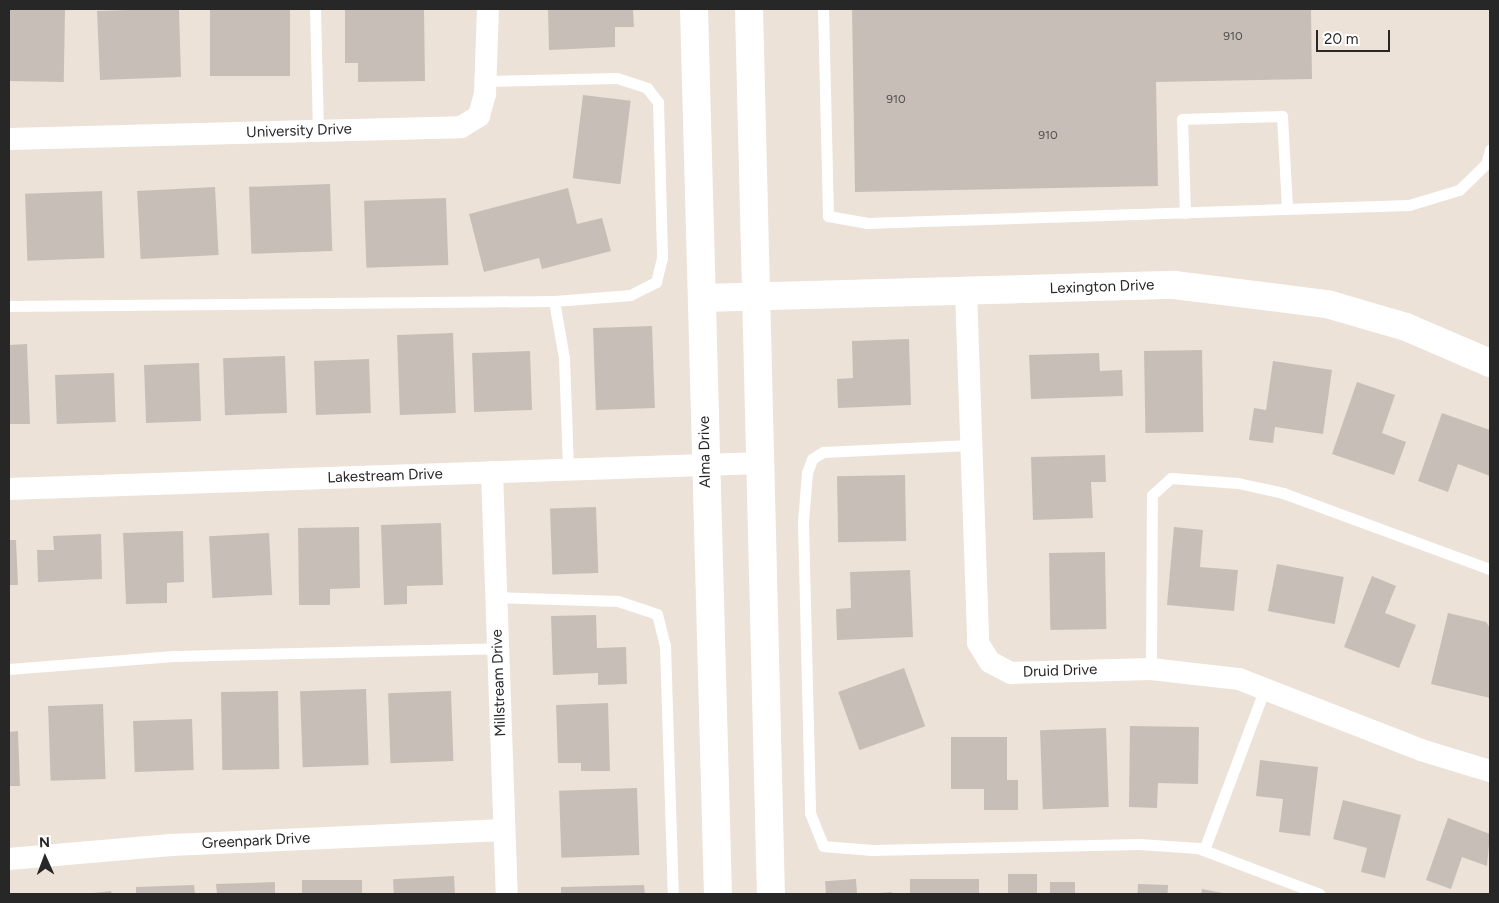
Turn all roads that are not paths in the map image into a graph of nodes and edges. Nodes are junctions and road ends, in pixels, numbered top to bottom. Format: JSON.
{"nodes":[{"id":1,"x":315,"y":9,"type":"edge"},
{"id":2,"x":488,"y":9,"type":"edge"},
{"id":3,"x":694,"y":9,"type":"edge"},
{"id":4,"x":749,"y":9,"type":"edge"},
{"id":5,"x":822,"y":9,"type":"edge"},
{"id":6,"x":485,"y":81,"type":"junction"},
{"id":7,"x":318,"y":130,"type":"junction"},
{"id":8,"x":9,"y":139,"type":"edge"},
{"id":9,"x":1490,"y":150,"type":"edge"},
{"id":10,"x":1287,"y":208,"type":"junction"},
{"id":11,"x":1185,"y":213,"type":"junction"},
{"id":12,"x":966,"y":290,"type":"junction"},
{"id":13,"x":758,"y":295,"type":"junction"},
{"id":14,"x":702,"y":298,"type":"junction"},
{"id":15,"x":554,"y":301,"type":"junction"},
{"id":16,"x":9,"y":306,"type":"edge"},
{"id":17,"x":1490,"y":363,"type":"edge"},
{"id":18,"x":970,"y":445,"type":"junction"},
{"id":19,"x":762,"y":463,"type":"junction"},
{"id":20,"x":706,"y":464,"type":"junction"},
{"id":21,"x":568,"y":469,"type":"junction"},
{"id":22,"x":492,"y":472,"type":"junction"},
{"id":23,"x":9,"y":489,"type":"edge"},
{"id":24,"x":1490,"y":569,"type":"edge"},
{"id":25,"x":496,"y":597,"type":"junction"},
{"id":26,"x":498,"y":648,"type":"junction"},
{"id":27,"x":9,"y":669,"type":"edge"},
{"id":28,"x":1151,"y":669,"type":"junction"},
{"id":29,"x":1265,"y":688,"type":"junction"},
{"id":30,"x":1490,"y":771,"type":"edge"},
{"id":31,"x":504,"y":830,"type":"junction"},
{"id":32,"x":1204,"y":850,"type":"junction"},
{"id":33,"x":9,"y":859,"type":"edge"},
{"id":34,"x":507,"y":894,"type":"edge"},
{"id":35,"x":672,"y":894,"type":"edge"},
{"id":36,"x":718,"y":894,"type":"edge"},
{"id":37,"x":771,"y":894,"type":"edge"},
{"id":38,"x":1320,"y":894,"type":"edge"}],
"edges":[{"from":1,"to":7,"type":"lane"},
{"from":2,"to":6,"type":"street","name":"University Drive"},
{"from":3,"to":14,"type":"main road","name":"Alma Drive"},
{"from":4,"to":13,"type":"main road"},
{"from":5,"to":11,"type":"lane"},
{"from":6,"to":7,"type":"street","name":"University Drive"},
{"from":6,"to":15,"type":"lane"},
{"from":7,"to":8,"type":"street","name":"University Drive"},
{"from":9,"to":10,"type":"lane"},
{"from":10,"to":11,"type":"lane"},
{"from":10,"to":11,"type":"lane"},
{"from":12,"to":13,"type":"main road","name":"Lexington Drive"},
{"from":12,"to":17,"type":"main road","name":"Lexington Drive"},
{"from":12,"to":18,"type":"street","name":"Druid Drive"},
{"from":13,"to":14,"type":"main road","name":"Lexington Drive"},
{"from":13,"to":19,"type":"main road"},
{"from":14,"to":20,"type":"main road","name":"Alma Drive"},
{"from":15,"to":16,"type":"lane"},
{"from":15,"to":21,"type":"lane"},
{"from":18,"to":28,"type":"street","name":"Druid Drive"},
{"from":18,"to":32,"type":"lane"},
{"from":19,"to":20,"type":"street","name":"Lakestream Drive"},
{"from":19,"to":37,"type":"main road"},
{"from":20,"to":21,"type":"street","name":"Lakestream Drive"},
{"from":20,"to":36,"type":"main road","name":"Alma Drive"},
{"from":21,"to":22,"type":"street","name":"Lakestream Drive"},
{"from":22,"to":23,"type":"street","name":"Lakestream Drive"},
{"from":22,"to":25,"type":"street","name":"Millstream Drive"},
{"from":24,"to":28,"type":"lane"},
{"from":25,"to":26,"type":"street","name":"Millstream Drive"},
{"from":25,"to":35,"type":"lane"},
{"from":26,"to":27,"type":"lane"},
{"from":26,"to":31,"type":"street","name":"Millstream Drive"},
{"from":28,"to":29,"type":"street","name":"Druid Drive"},
{"from":29,"to":30,"type":"street","name":"Druid Drive"},
{"from":29,"to":32,"type":"lane"},
{"from":31,"to":33,"type":"street","name":"Greenpark Drive"},
{"from":31,"to":34,"type":"street","name":"Millstream Drive"},
{"from":32,"to":38,"type":"lane"}]}
